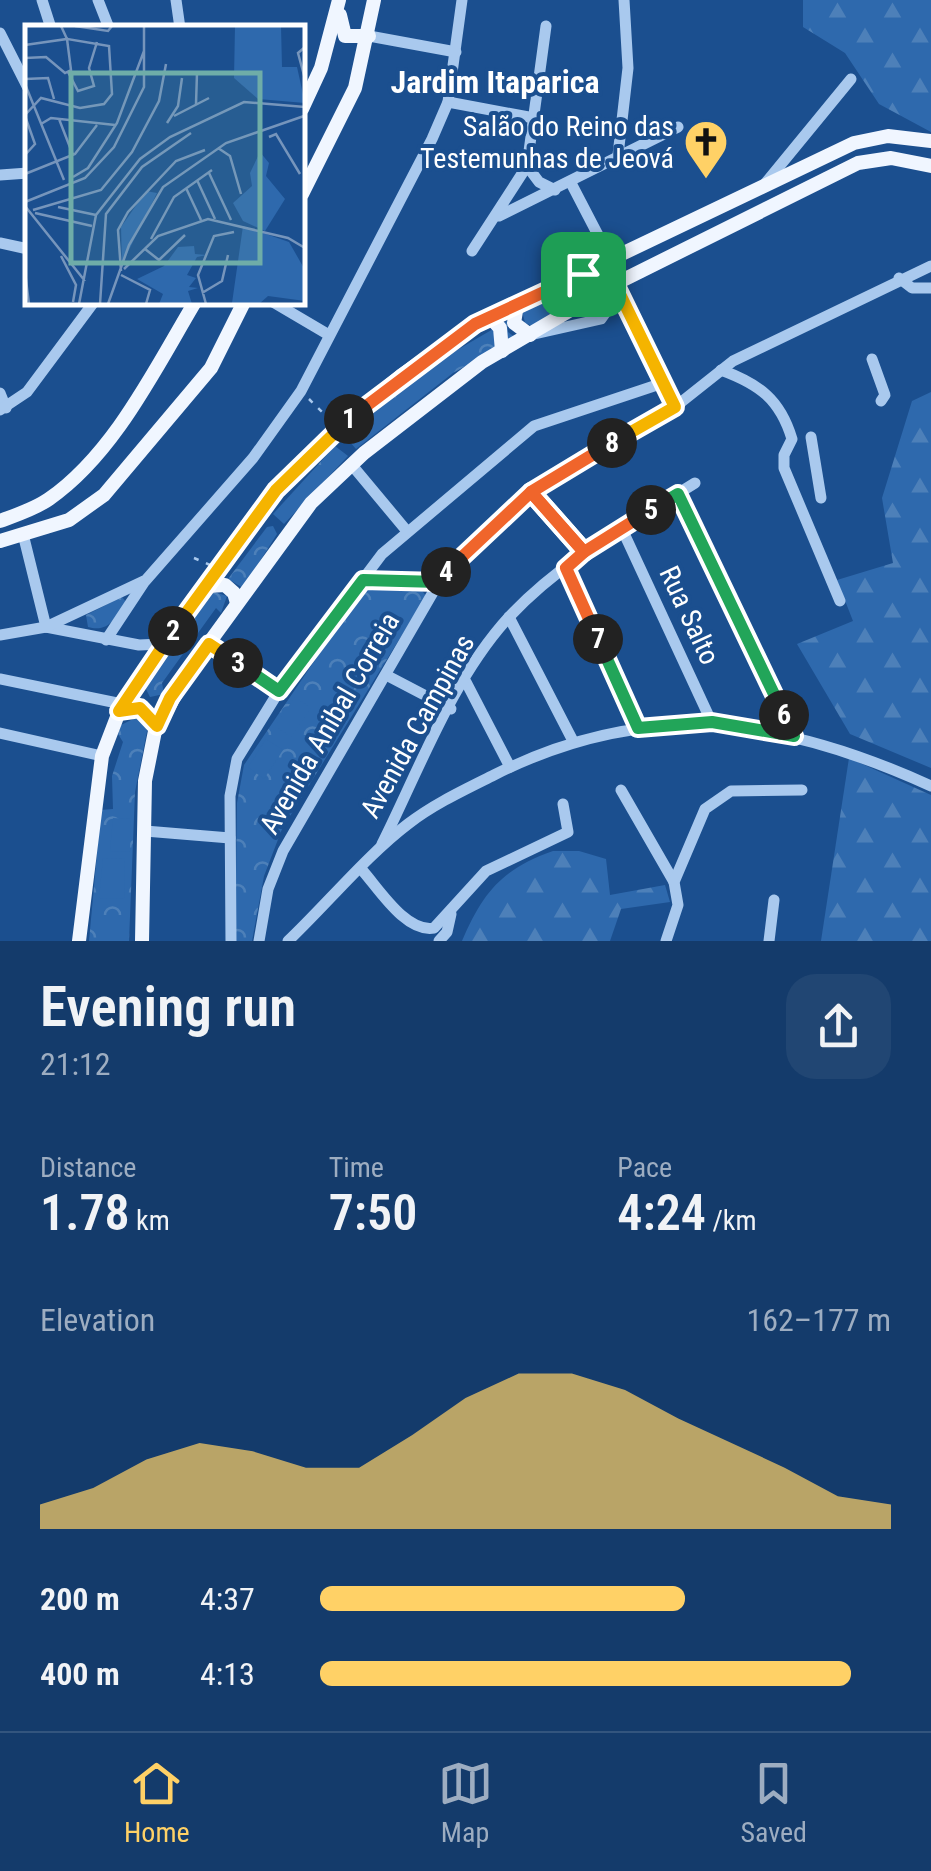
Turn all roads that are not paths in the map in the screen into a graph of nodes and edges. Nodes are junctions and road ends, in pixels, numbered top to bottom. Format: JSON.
{"nodes":[{"id":1,"x":42,"y":0,"type":"edge"},
{"id":2,"x":98,"y":0,"type":"edge"},
{"id":3,"x":176,"y":0,"type":"edge"},
{"id":4,"x":374,"y":0,"type":"edge"},
{"id":5,"x":462,"y":0,"type":"edge"},
{"id":6,"x":624,"y":0,"type":"edge"},
{"id":7,"x":339,"y":2,"type":"edge"},
{"id":8,"x":50,"y":25,"type":"edge"},
{"id":9,"x":108,"y":25,"type":"edge"},
{"id":10,"x":180,"y":25,"type":"edge"},
{"id":11,"x":546,"y":26,"type":"dead end"},
{"id":12,"x":0,"y":34,"type":"edge"},
{"id":13,"x":369,"y":36,"type":"junction"},
{"id":14,"x":456,"y":52,"type":"junction"},
{"id":15,"x":850,"y":79,"type":"dead end"},
{"id":16,"x":25,"y":82,"type":"edge"},
{"id":17,"x":448,"y":102,"type":"junction"},
{"id":18,"x":305,"y":103,"type":"edge"},
{"id":19,"x":534,"y":118,"type":"junction"},
{"id":20,"x":678,"y":127,"type":"dead end"},
{"id":21,"x":931,"y":141,"type":"edge"},
{"id":22,"x":618,"y":155,"type":"junction"},
{"id":23,"x":527,"y":166,"type":"junction"},
{"id":24,"x":931,"y":166,"type":"edge"},
{"id":25,"x":25,"y":173,"type":"edge"},
{"id":26,"x":0,"y":174,"type":"edge"},
{"id":27,"x":572,"y":183,"type":"junction"},
{"id":28,"x":764,"y":185,"type":"junction"},
{"id":29,"x":305,"y":188,"type":"edge"},
{"id":30,"x":555,"y":190,"type":"junction"},
{"id":31,"x":497,"y":217,"type":"junction"},
{"id":32,"x":0,"y":243,"type":"edge"},
{"id":33,"x":25,"y":248,"type":"edge"},
{"id":34,"x":472,"y":251,"type":"dead end"},
{"id":35,"x":610,"y":260,"type":"junction"},
{"id":36,"x":931,"y":266,"type":"edge"},
{"id":37,"x":583,"y":274,"type":"junction"},
{"id":38,"x":899,"y":278,"type":"junction"},
{"id":39,"x":610,"y":287,"type":"junction"},
{"id":40,"x":931,"y":288,"type":"edge"},
{"id":41,"x":517,"y":304,"type":"junction"},
{"id":42,"x":92,"y":305,"type":"edge"},
{"id":43,"x":193,"y":305,"type":"edge"},
{"id":44,"x":242,"y":305,"type":"edge"},
{"id":45,"x":278,"y":305,"type":"edge"},
{"id":46,"x":489,"y":316,"type":"junction"},
{"id":47,"x":328,"y":335,"type":"junction"},
{"id":48,"x":530,"y":335,"type":"junction"},
{"id":49,"x":502,"y":351,"type":"junction"},
{"id":50,"x":872,"y":359,"type":"dead end"},
{"id":51,"x":720,"y":370,"type":"junction"},
{"id":52,"x":663,"y":383,"type":"junction"},
{"id":53,"x":0,"y":393,"type":"edge"},
{"id":54,"x":881,"y":400,"type":"dead end"},
{"id":55,"x":675,"y":407,"type":"junction"},
{"id":56,"x":3,"y":409,"type":"edge"},
{"id":57,"x":811,"y":436,"type":"dead end"},
{"id":58,"x":351,"y":464,"type":"junction"},
{"id":59,"x":696,"y":483,"type":"dead end"},
{"id":60,"x":531,"y":492,"type":"junction"},
{"id":61,"x":678,"y":494,"type":"junction"},
{"id":62,"x":821,"y":498,"type":"dead end"},
{"id":63,"x":0,"y":522,"type":"edge"},
{"id":64,"x":622,"y":529,"type":"junction"},
{"id":65,"x":406,"y":530,"type":"junction"},
{"id":66,"x":24,"y":534,"type":"junction"},
{"id":67,"x":0,"y":541,"type":"edge"},
{"id":68,"x":584,"y":552,"type":"junction"},
{"id":69,"x":566,"y":568,"type":"junction"},
{"id":70,"x":146,"y":580,"type":"junction"},
{"id":71,"x":363,"y":580,"type":"junction"},
{"id":72,"x":439,"y":582,"type":"junction"},
{"id":73,"x":208,"y":586,"type":"junction"},
{"id":74,"x":840,"y":601,"type":"dead end"},
{"id":75,"x":236,"y":603,"type":"junction"},
{"id":76,"x":79,"y":612,"type":"junction"},
{"id":77,"x":510,"y":617,"type":"junction"},
{"id":78,"x":46,"y":627,"type":"junction"},
{"id":79,"x":0,"y":634,"type":"edge"},
{"id":80,"x":81,"y":634,"type":"junction"},
{"id":81,"x":106,"y":640,"type":"junction"},
{"id":82,"x":163,"y":644,"type":"junction"},
{"id":83,"x":209,"y":644,"type":"junction"},
{"id":84,"x":139,"y":645,"type":"junction"},
{"id":85,"x":152,"y":661,"type":"junction"},
{"id":86,"x":386,"y":674,"type":"junction"},
{"id":87,"x":0,"y":679,"type":"edge"},
{"id":88,"x":466,"y":682,"type":"junction"},
{"id":89,"x":138,"y":683,"type":"junction"},
{"id":90,"x":279,"y":691,"type":"junction"},
{"id":91,"x":170,"y":698,"type":"junction"},
{"id":92,"x":120,"y":708,"type":"junction"},
{"id":93,"x":451,"y":708,"type":"junction"},
{"id":94,"x":712,"y":722,"type":"junction"},
{"id":95,"x":157,"y":726,"type":"junction"},
{"id":96,"x":638,"y":728,"type":"junction"},
{"id":97,"x":0,"y":733,"type":"edge"},
{"id":98,"x":794,"y":736,"type":"junction"},
{"id":99,"x":572,"y":741,"type":"junction"},
{"id":100,"x":102,"y":756,"type":"junction"},
{"id":101,"x":510,"y":767,"type":"junction"},
{"id":102,"x":931,"y":786,"type":"edge"},
{"id":103,"x":621,"y":790,"type":"dead end"},
{"id":104,"x":802,"y":790,"type":"dead end"},
{"id":105,"x":563,"y":804,"type":"dead end"},
{"id":106,"x":144,"y":831,"type":"junction"},
{"id":107,"x":230,"y":838,"type":"junction"},
{"id":108,"x":378,"y":852,"type":"junction"},
{"id":109,"x":362,"y":870,"type":"junction"},
{"id":110,"x":674,"y":882,"type":"junction"},
{"id":111,"x":774,"y":900,"type":"dead end"},
{"id":112,"x":451,"y":913,"type":"junction"},
{"id":113,"x":79,"y":941,"type":"edge"},
{"id":114,"x":142,"y":941,"type":"edge"},
{"id":115,"x":231,"y":941,"type":"edge"},
{"id":116,"x":259,"y":941,"type":"edge"},
{"id":117,"x":288,"y":941,"type":"edge"},
{"id":118,"x":439,"y":941,"type":"edge"},
{"id":119,"x":666,"y":941,"type":"edge"},
{"id":120,"x":769,"y":941,"type":"edge"}],
"edges":[{"from":1,"to":8,"type":"street"},
{"from":2,"to":9,"type":"street"},
{"from":3,"to":10,"type":"street"},
{"from":4,"to":13,"type":"main road"},
{"from":5,"to":14,"type":"street"},
{"from":6,"to":22,"type":"street"},
{"from":7,"to":13,"type":"main road"},
{"from":7,"to":18,"type":"main road"},
{"from":11,"to":19,"type":"street"},
{"from":12,"to":16,"type":"street"},
{"from":13,"to":14,"type":"street"},
{"from":13,"to":29,"type":"main road"},
{"from":14,"to":17,"type":"street"},
{"from":15,"to":28,"type":"street"},
{"from":17,"to":19,"type":"street"},
{"from":17,"to":47,"type":"street"},
{"from":19,"to":23,"type":"street"},
{"from":20,"to":22,"type":"street"},
{"from":21,"to":28,"type":"main road"},
{"from":22,"to":27,"type":"street"},
{"from":23,"to":30,"type":"street"},
{"from":23,"to":31,"type":"street"},
{"from":24,"to":39,"type":"main road"},
{"from":25,"to":26,"type":"street"},
{"from":27,"to":30,"type":"street"},
{"from":27,"to":35,"type":"street"},
{"from":28,"to":35,"type":"main road"},
{"from":30,"to":31,"type":"street"},
{"from":31,"to":34,"type":"street"},
{"from":32,"to":33,"type":"street"},
{"from":35,"to":37,"type":"main road"},
{"from":36,"to":38,"type":"street","name":"Avenida Anibal Correia"},
{"from":37,"to":39,"type":"main road"},
{"from":37,"to":41,"type":"main road"},
{"from":38,"to":40,"type":"street"},
{"from":38,"to":51,"type":"street","name":"Avenida Anibal Correia"},
{"from":39,"to":48,"type":"main road"},
{"from":39,"to":48,"type":"street"},
{"from":39,"to":52,"type":"street"},
{"from":41,"to":46,"type":"main road"},
{"from":41,"to":48,"type":"main road"},
{"from":42,"to":56,"type":"street"},
{"from":43,"to":63,"type":"main road"},
{"from":44,"to":66,"type":"main road"},
{"from":45,"to":47,"type":"street"},
{"from":46,"to":49,"type":"main road"},
{"from":46,"to":73,"type":"main road"},
{"from":47,"to":70,"type":"street"},
{"from":48,"to":49,"type":"main road"},
{"from":49,"to":58,"type":"main road"},
{"from":50,"to":54,"type":"street"},
{"from":51,"to":55,"type":"street","name":"Avenida Anibal Correia"},
{"from":51,"to":74,"type":"street"},
{"from":52,"to":55,"type":"street"},
{"from":52,"to":65,"type":"street"},
{"from":53,"to":56,"type":"street"},
{"from":55,"to":60,"type":"street","name":"Avenida Anibal Correia"},
{"from":57,"to":62,"type":"street"},
{"from":58,"to":65,"type":"street"},
{"from":58,"to":75,"type":"main road"},
{"from":59,"to":61,"type":"street","name":"Avenida Campinas"},
{"from":60,"to":68,"type":"street"},
{"from":60,"to":72,"type":"street","name":"Avenida Anibal Correia"},
{"from":61,"to":64,"type":"street","name":"Avenida Campinas"},
{"from":61,"to":98,"type":"street"},
{"from":64,"to":68,"type":"street","name":"Avenida Campinas"},
{"from":64,"to":94,"type":"street","name":"Rua Salto"},
{"from":65,"to":71,"type":"street"},
{"from":66,"to":67,"type":"main road"},
{"from":66,"to":78,"type":"street"},
{"from":68,"to":69,"type":"street","name":"Avenida Campinas"},
{"from":69,"to":77,"type":"street","name":"Avenida Campinas"},
{"from":69,"to":96,"type":"street"},
{"from":70,"to":76,"type":"street"},
{"from":70,"to":81,"type":"street"},
{"from":71,"to":72,"type":"street"},
{"from":71,"to":90,"type":"street"},
{"from":72,"to":86,"type":"street","name":"Avenida Anibal Correia"},
{"from":73,"to":75,"type":"main road"},
{"from":73,"to":82,"type":"main road"},
{"from":75,"to":83,"type":"main road"},
{"from":76,"to":78,"type":"street"},
{"from":76,"to":80,"type":"street"},
{"from":77,"to":88,"type":"street","name":"Avenida Campinas"},
{"from":77,"to":99,"type":"street"},
{"from":78,"to":79,"type":"street"},
{"from":78,"to":80,"type":"street"},
{"from":80,"to":81,"type":"street"},
{"from":81,"to":84,"type":"street"},
{"from":82,"to":84,"type":"street"},
{"from":82,"to":85,"type":"main road"},
{"from":83,"to":90,"type":"street"},
{"from":83,"to":91,"type":"main road"},
{"from":84,"to":85,"type":"street"},
{"from":85,"to":89,"type":"main road"},
{"from":86,"to":93,"type":"street"},
{"from":86,"to":116,"type":"street","name":"Avenida Anibal Correia"},
{"from":87,"to":92,"type":"street"},
{"from":88,"to":93,"type":"street","name":"Avenida Campinas"},
{"from":88,"to":101,"type":"street"},
{"from":89,"to":91,"type":"main road"},
{"from":89,"to":92,"type":"main road"},
{"from":90,"to":107,"type":"street"},
{"from":91,"to":95,"type":"main road"},
{"from":92,"to":95,"type":"main road"},
{"from":92,"to":100,"type":"main road"},
{"from":93,"to":108,"type":"street","name":"Avenida Campinas"},
{"from":94,"to":96,"type":"street"},
{"from":94,"to":98,"type":"street"},
{"from":95,"to":106,"type":"main road"},
{"from":96,"to":99,"type":"street"},
{"from":97,"to":100,"type":"street"},
{"from":98,"to":102,"type":"street"},
{"from":99,"to":101,"type":"street"},
{"from":100,"to":113,"type":"main road"},
{"from":101,"to":108,"type":"street"},
{"from":103,"to":110,"type":"street"},
{"from":104,"to":110,"type":"street"},
{"from":105,"to":112,"type":"street"},
{"from":106,"to":107,"type":"street"},
{"from":106,"to":114,"type":"main road"},
{"from":107,"to":115,"type":"street"},
{"from":108,"to":109,"type":"street"},
{"from":109,"to":112,"type":"street"},
{"from":109,"to":117,"type":"street"},
{"from":110,"to":119,"type":"street"},
{"from":111,"to":120,"type":"street"},
{"from":112,"to":118,"type":"street"}]}
